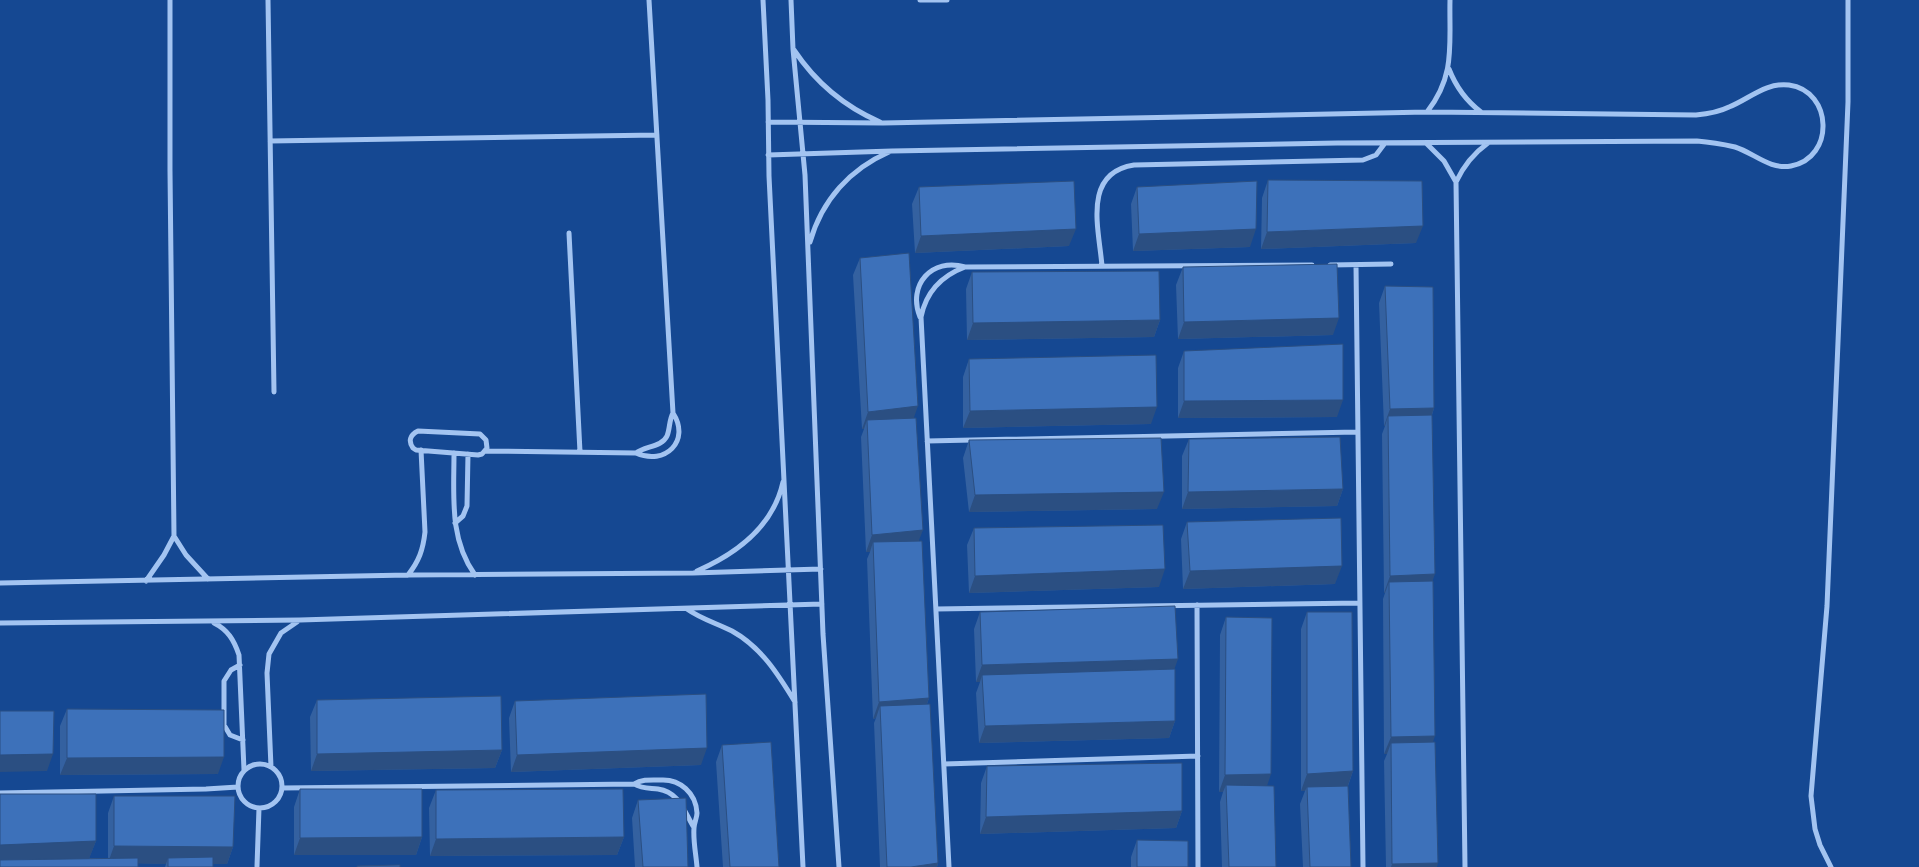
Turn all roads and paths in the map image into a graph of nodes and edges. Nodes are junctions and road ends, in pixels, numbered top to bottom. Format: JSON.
{"nodes":[{"id":1,"x":170,"y":0,"type":"edge"},
{"id":2,"x":268,"y":0,"type":"edge"},
{"id":3,"x":650,"y":0,"type":"edge"},
{"id":4,"x":762,"y":0,"type":"edge"},
{"id":5,"x":791,"y":0,"type":"edge"},
{"id":6,"x":920,"y":0,"type":"edge"},
{"id":7,"x":947,"y":0,"type":"edge"},
{"id":8,"x":1450,"y":0,"type":"edge"},
{"id":9,"x":1848,"y":0,"type":"edge"},
{"id":10,"x":793,"y":49,"type":"junction"},
{"id":11,"x":1449,"y":69,"type":"junction"},
{"id":12,"x":1426,"y":112,"type":"junction"},
{"id":13,"x":1481,"y":112,"type":"junction"},
{"id":14,"x":768,"y":122,"type":"junction"},
{"id":15,"x":800,"y":123,"type":"junction"},
{"id":16,"x":883,"y":123,"type":"junction"},
{"id":17,"x":657,"y":135,"type":"junction"},
{"id":18,"x":270,"y":141,"type":"junction"},
{"id":19,"x":1385,"y":143,"type":"junction"},
{"id":20,"x":1426,"y":143,"type":"junction"},
{"id":21,"x":1488,"y":143,"type":"junction"},
{"id":22,"x":892,"y":151,"type":"junction"},
{"id":23,"x":803,"y":154,"type":"junction"},
{"id":24,"x":768,"y":155,"type":"junction"},
{"id":25,"x":1456,"y":182,"type":"junction"},
{"id":26,"x":569,"y":233,"type":"dead end"},
{"id":27,"x":808,"y":246,"type":"junction"},
{"id":28,"x":1391,"y":264,"type":"dead end"},
{"id":29,"x":1317,"y":265,"type":"edge"},
{"id":30,"x":1327,"y":265,"type":"edge"},
{"id":31,"x":1356,"y":265,"type":"junction"},
{"id":32,"x":1102,"y":266,"type":"junction"},
{"id":33,"x":965,"y":267,"type":"junction"},
{"id":34,"x":921,"y":317,"type":"junction"},
{"id":35,"x":274,"y":392,"type":"dead end"},
{"id":36,"x":673,"y":413,"type":"junction"},
{"id":37,"x":1357,"y":432,"type":"junction"},
{"id":38,"x":927,"y":441,"type":"junction"},
{"id":39,"x":420,"y":450,"type":"junction"},
{"id":40,"x":485,"y":451,"type":"junction"},
{"id":41,"x":580,"y":452,"type":"junction"},
{"id":42,"x":454,"y":453,"type":"junction"},
{"id":43,"x":636,"y":453,"type":"junction"},
{"id":44,"x":468,"y":454,"type":"junction"},
{"id":45,"x":784,"y":474,"type":"junction"},
{"id":46,"x":455,"y":523,"type":"junction"},
{"id":47,"x":174,"y":536,"type":"junction"},
{"id":48,"x":821,"y":569,"type":"junction"},
{"id":49,"x":789,"y":570,"type":"junction"},
{"id":50,"x":693,"y":573,"type":"junction"},
{"id":51,"x":408,"y":575,"type":"junction"},
{"id":52,"x":475,"y":576,"type":"junction"},
{"id":53,"x":208,"y":579,"type":"junction"},
{"id":54,"x":146,"y":581,"type":"junction"},
{"id":55,"x":0,"y":583,"type":"edge"},
{"id":56,"x":1360,"y":603,"type":"junction"},
{"id":57,"x":822,"y":604,"type":"junction"},
{"id":58,"x":791,"y":605,"type":"junction"},
{"id":59,"x":1197,"y":605,"type":"junction"},
{"id":60,"x":687,"y":608,"type":"junction"},
{"id":61,"x":936,"y":609,"type":"junction"},
{"id":62,"x":300,"y":620,"type":"junction"},
{"id":63,"x":213,"y":622,"type":"junction"},
{"id":64,"x":0,"y":623,"type":"edge"},
{"id":65,"x":240,"y":665,"type":"junction"},
{"id":66,"x":796,"y":705,"type":"junction"},
{"id":67,"x":243,"y":740,"type":"junction"},
{"id":68,"x":1198,"y":756,"type":"junction"},
{"id":69,"x":944,"y":764,"type":"junction"},
{"id":70,"x":271,"y":767,"type":"junction"},
{"id":71,"x":244,"y":770,"type":"junction"},
{"id":72,"x":634,"y":784,"type":"junction"},
{"id":73,"x":238,"y":786,"type":"junction"},
{"id":74,"x":282,"y":788,"type":"junction"},
{"id":75,"x":0,"y":793,"type":"edge"},
{"id":76,"x":259,"y":808,"type":"junction"},
{"id":77,"x":694,"y":826,"type":"junction"},
{"id":78,"x":257,"y":866,"type":"edge"},
{"id":79,"x":697,"y":867,"type":"edge"},
{"id":80,"x":803,"y":867,"type":"edge"},
{"id":81,"x":839,"y":867,"type":"edge"},
{"id":82,"x":949,"y":867,"type":"edge"},
{"id":83,"x":1198,"y":867,"type":"edge"},
{"id":84,"x":1364,"y":867,"type":"edge"},
{"id":85,"x":1465,"y":867,"type":"edge"},
{"id":86,"x":1830,"y":867,"type":"edge"}],
"edges":[{"from":1,"to":47,"type":"street"},
{"from":2,"to":18,"type":"street"},
{"from":3,"to":17,"type":"street"},
{"from":4,"to":14,"type":"street"},
{"from":5,"to":10,"type":"street"},
{"from":6,"to":7,"type":"street"},
{"from":8,"to":11,"type":"street"},
{"from":9,"to":86,"type":"street"},
{"from":10,"to":15,"type":"street"},
{"from":10,"to":16,"type":"street"},
{"from":11,"to":12,"type":"street"},
{"from":11,"to":13,"type":"street"},
{"from":12,"to":13,"type":"street"},
{"from":12,"to":16,"type":"street"},
{"from":13,"to":21,"type":"street"},
{"from":14,"to":15,"type":"street"},
{"from":14,"to":24,"type":"street"},
{"from":15,"to":16,"type":"street"},
{"from":15,"to":23,"type":"street"},
{"from":17,"to":18,"type":"street"},
{"from":17,"to":36,"type":"street"},
{"from":18,"to":35,"type":"street"},
{"from":19,"to":20,"type":"street"},
{"from":19,"to":22,"type":"street"},
{"from":19,"to":32,"type":"street"},
{"from":20,"to":21,"type":"street"},
{"from":20,"to":25,"type":"street"},
{"from":21,"to":25,"type":"street"},
{"from":22,"to":23,"type":"street"},
{"from":22,"to":27,"type":"street"},
{"from":23,"to":24,"type":"street"},
{"from":23,"to":27,"type":"street"},
{"from":24,"to":45,"type":"street"},
{"from":25,"to":85,"type":"street"},
{"from":26,"to":41,"type":"street"},
{"from":27,"to":48,"type":"street"},
{"from":28,"to":31,"type":"street"},
{"from":29,"to":32,"type":"street"},
{"from":30,"to":31,"type":"street"},
{"from":31,"to":37,"type":"street"},
{"from":32,"to":33,"type":"street"},
{"from":33,"to":34,"type":"street"},
{"from":33,"to":34,"type":"street"},
{"from":34,"to":38,"type":"street"},
{"from":36,"to":43,"type":"street"},
{"from":36,"to":43,"type":"street"},
{"from":37,"to":38,"type":"street"},
{"from":37,"to":56,"type":"street"},
{"from":38,"to":61,"type":"street"},
{"from":39,"to":40,"type":"street"},
{"from":39,"to":42,"type":"street"},
{"from":39,"to":51,"type":"street"},
{"from":40,"to":41,"type":"street"},
{"from":40,"to":44,"type":"street"},
{"from":41,"to":43,"type":"street"},
{"from":42,"to":44,"type":"street"},
{"from":42,"to":46,"type":"street"},
{"from":44,"to":46,"type":"street"},
{"from":45,"to":49,"type":"street"},
{"from":45,"to":50,"type":"street"},
{"from":46,"to":52,"type":"street"},
{"from":47,"to":53,"type":"street"},
{"from":47,"to":54,"type":"street"},
{"from":48,"to":49,"type":"street"},
{"from":48,"to":57,"type":"street"},
{"from":49,"to":50,"type":"street"},
{"from":49,"to":58,"type":"street"},
{"from":50,"to":52,"type":"street"},
{"from":51,"to":52,"type":"street"},
{"from":51,"to":53,"type":"street"},
{"from":53,"to":54,"type":"street"},
{"from":54,"to":55,"type":"street"},
{"from":56,"to":59,"type":"street"},
{"from":56,"to":84,"type":"street"},
{"from":57,"to":58,"type":"street"},
{"from":57,"to":81,"type":"street"},
{"from":58,"to":60,"type":"street"},
{"from":58,"to":66,"type":"street"},
{"from":59,"to":61,"type":"street"},
{"from":59,"to":68,"type":"street"},
{"from":60,"to":62,"type":"street"},
{"from":60,"to":66,"type":"street"},
{"from":61,"to":69,"type":"street"},
{"from":62,"to":63,"type":"street"},
{"from":62,"to":70,"type":"street"},
{"from":63,"to":64,"type":"street"},
{"from":63,"to":65,"type":"street"},
{"from":65,"to":67,"type":"street"},
{"from":65,"to":67,"type":"street"},
{"from":66,"to":80,"type":"street"},
{"from":67,"to":71,"type":"street"},
{"from":68,"to":69,"type":"street"},
{"from":68,"to":83,"type":"street"},
{"from":69,"to":82,"type":"street"},
{"from":70,"to":71,"type":"street"},
{"from":70,"to":74,"type":"street"},
{"from":71,"to":73,"type":"street"},
{"from":72,"to":74,"type":"street"},
{"from":72,"to":77,"type":"street"},
{"from":72,"to":77,"type":"street"},
{"from":73,"to":75,"type":"street"},
{"from":73,"to":76,"type":"street"},
{"from":74,"to":76,"type":"street"},
{"from":76,"to":78,"type":"street"},
{"from":77,"to":79,"type":"street"}]}
